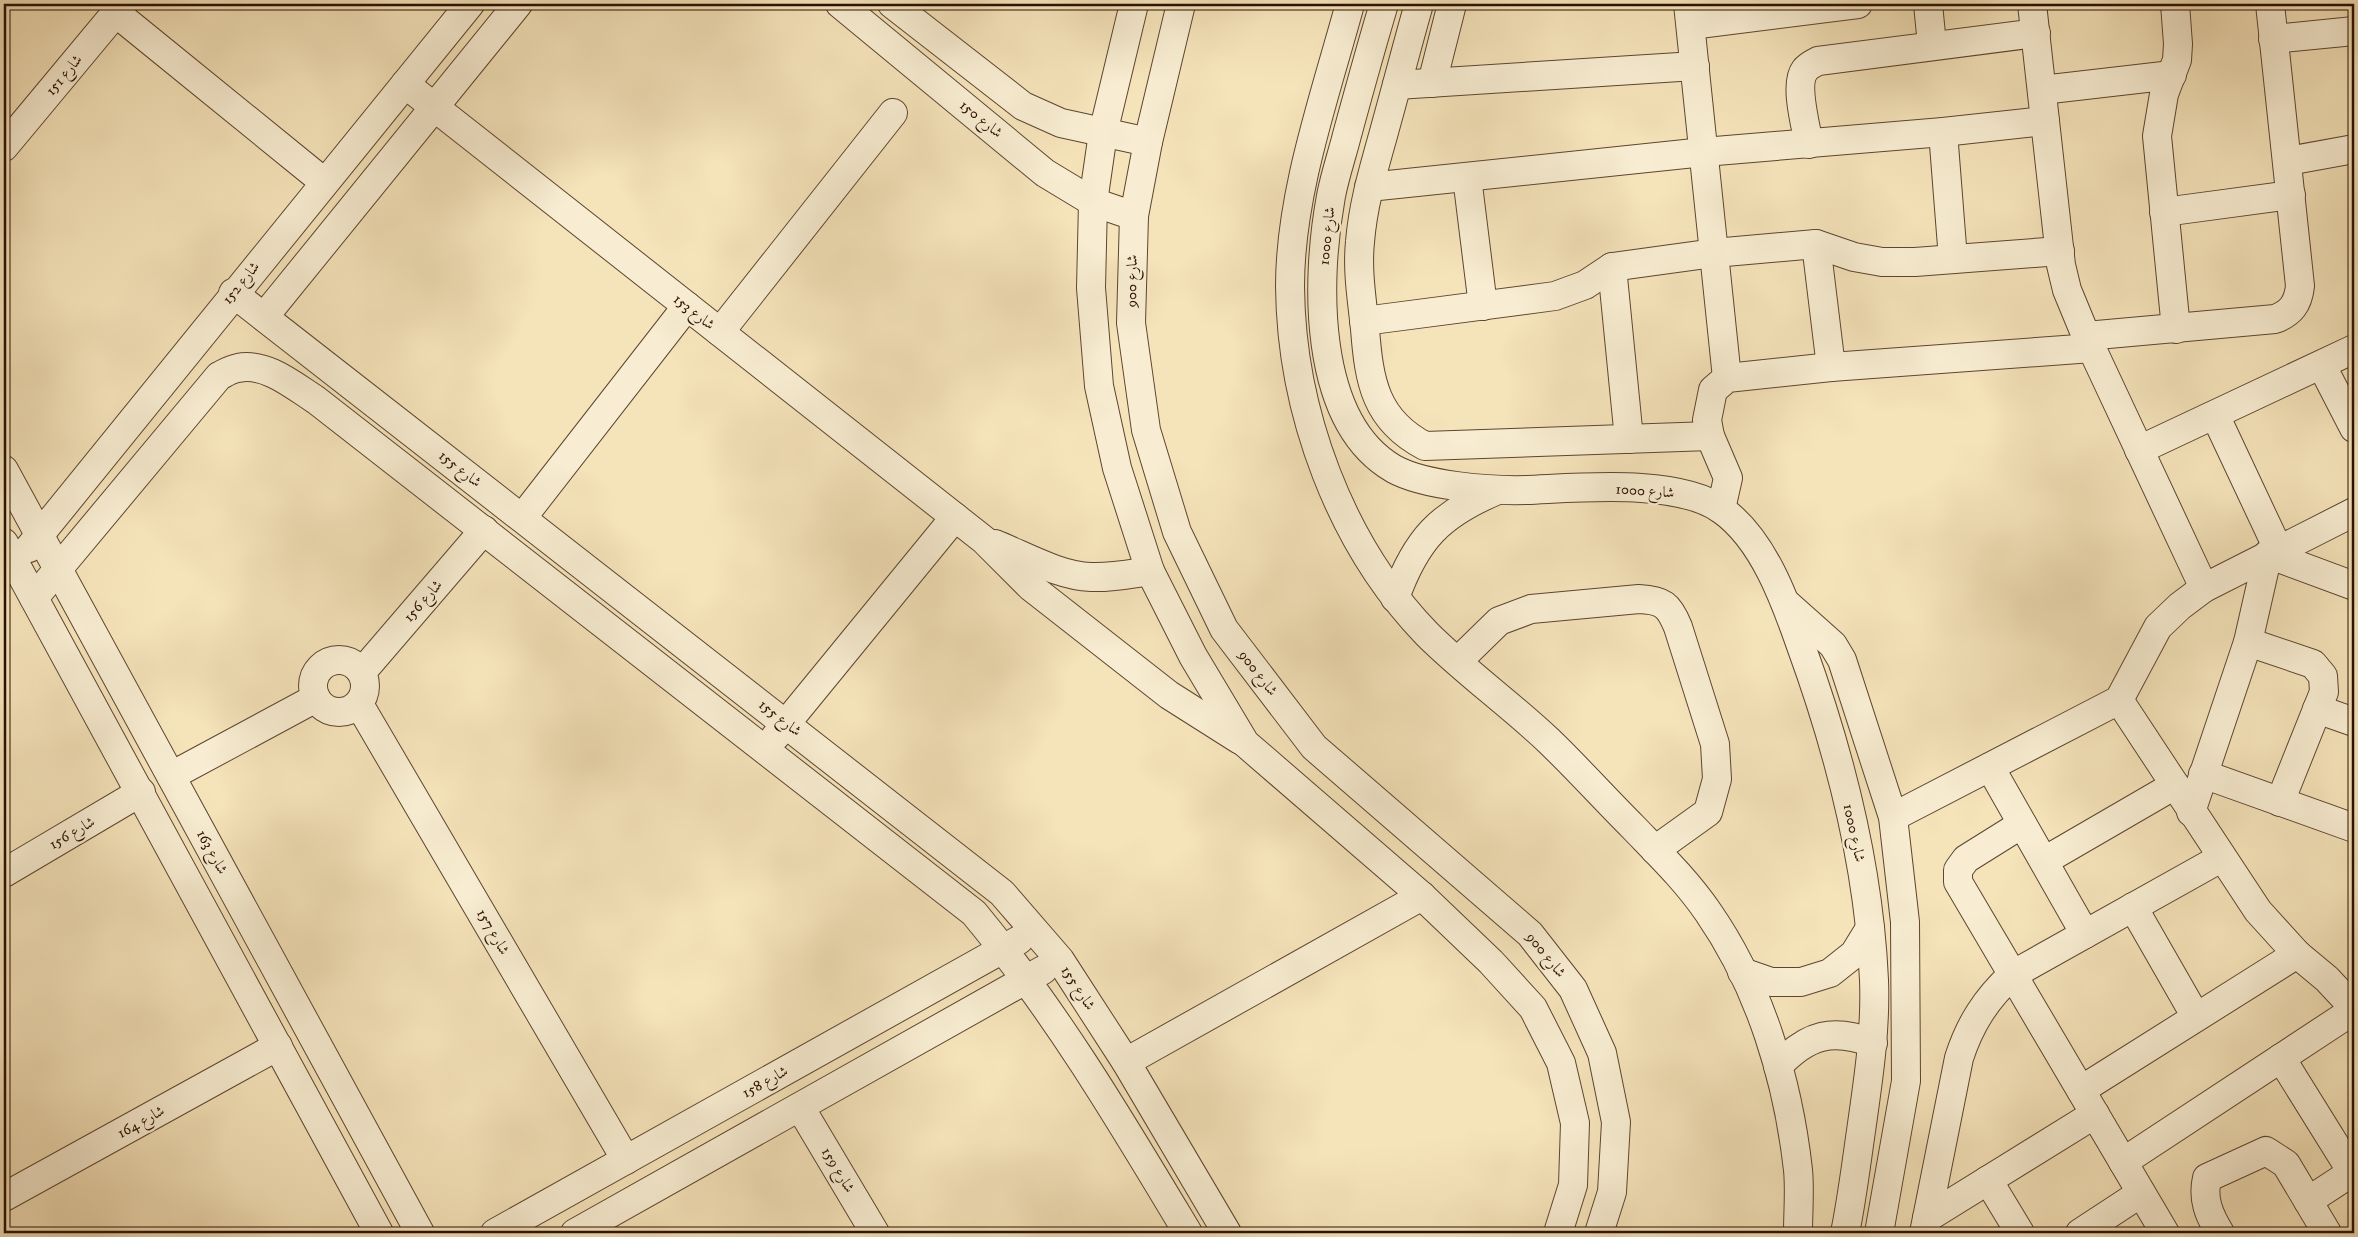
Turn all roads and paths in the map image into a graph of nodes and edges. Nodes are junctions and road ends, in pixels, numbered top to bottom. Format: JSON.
{"nodes":[{"id":1,"x":470,"y":4,"type":"edge"},
{"id":2,"x":518,"y":4,"type":"edge"},
{"id":3,"x":840,"y":4,"type":"edge"},
{"id":4,"x":892,"y":4,"type":"edge"},
{"id":5,"x":1134,"y":4,"type":"edge"},
{"id":6,"x":1181,"y":4,"type":"edge"},
{"id":7,"x":1350,"y":4,"type":"edge"},
{"id":8,"x":1384,"y":4,"type":"edge"},
{"id":9,"x":1419,"y":4,"type":"edge"},
{"id":10,"x":1452,"y":4,"type":"edge"},
{"id":11,"x":1858,"y":4,"type":"edge"},
{"id":12,"x":1928,"y":4,"type":"edge"},
{"id":13,"x":2032,"y":4,"type":"edge"},
{"id":14,"x":2175,"y":4,"type":"edge"},
{"id":15,"x":2270,"y":4,"type":"edge"},
{"id":16,"x":120,"y":8,"type":"edge"},
{"id":17,"x":1690,"y":14,"type":"edge"},
{"id":18,"x":2354,"y":31,"type":"edge"},
{"id":19,"x":2036,"y":33,"type":"junction"},
{"id":20,"x":2273,"y":39,"type":"junction"},
{"id":21,"x":1932,"y":44,"type":"junction"},
{"id":22,"x":1695,"y":66,"type":"junction"},
{"id":23,"x":2172,"y":75,"type":"junction"},
{"id":24,"x":1432,"y":82,"type":"junction"},
{"id":25,"x":404,"y":84,"type":"junction"},
{"id":26,"x":1397,"y":85,"type":"junction"},
{"id":27,"x":2042,"y":90,"type":"junction"},
{"id":28,"x":433,"y":106,"type":"junction"},
{"id":29,"x":893,"y":113,"type":"dead end"},
{"id":30,"x":2045,"y":121,"type":"junction"},
{"id":31,"x":1943,"y":132,"type":"junction"},
{"id":32,"x":1103,"y":133,"type":"junction"},
{"id":33,"x":1148,"y":142,"type":"junction"},
{"id":34,"x":1809,"y":144,"type":"junction"},
{"id":35,"x":4,"y":147,"type":"edge"},
{"id":36,"x":2354,"y":149,"type":"edge"},
{"id":37,"x":1704,"y":152,"type":"junction"},
{"id":38,"x":2288,"y":161,"type":"junction"},
{"id":39,"x":1467,"y":177,"type":"junction"},
{"id":40,"x":324,"y":182,"type":"junction"},
{"id":41,"x":1369,"y":187,"type":"junction"},
{"id":42,"x":2291,"y":195,"type":"junction"},
{"id":43,"x":1093,"y":202,"type":"junction"},
{"id":44,"x":2164,"y":212,"type":"junction"},
{"id":45,"x":1134,"y":216,"type":"junction"},
{"id":46,"x":1816,"y":244,"type":"junction"},
{"id":47,"x":2060,"y":251,"type":"junction"},
{"id":48,"x":1714,"y":253,"type":"junction"},
{"id":49,"x":1953,"y":259,"type":"junction"},
{"id":50,"x":1612,"y":266,"type":"junction"},
{"id":51,"x":233,"y":293,"type":"junction"},
{"id":52,"x":687,"y":306,"type":"junction"},
{"id":53,"x":1482,"y":306,"type":"junction"},
{"id":54,"x":264,"y":317,"type":"junction"},
{"id":55,"x":1364,"y":320,"type":"junction"},
{"id":56,"x":2176,"y":329,"type":"junction"},
{"id":57,"x":720,"y":332,"type":"junction"},
{"id":58,"x":2089,"y":342,"type":"junction"},
{"id":59,"x":2354,"y":349,"type":"edge"},
{"id":60,"x":2322,"y":366,"type":"junction"},
{"id":61,"x":1831,"y":368,"type":"junction"},
{"id":62,"x":1726,"y":378,"type":"junction"},
{"id":63,"x":2215,"y":415,"type":"junction"},
{"id":64,"x":2354,"y":428,"type":"edge"},
{"id":65,"x":1710,"y":436,"type":"junction"},
{"id":66,"x":1629,"y":439,"type":"junction"},
{"id":67,"x":2139,"y":450,"type":"junction"},
{"id":68,"x":4,"y":470,"type":"edge"},
{"id":69,"x":461,"y":470,"type":"junction"},
{"id":70,"x":1498,"y":490,"type":"junction"},
{"id":71,"x":439,"y":495,"type":"junction"},
{"id":72,"x":1721,"y":509,"type":"junction"},
{"id":73,"x":2354,"y":512,"type":"edge"},
{"id":74,"x":955,"y":517,"type":"junction"},
{"id":75,"x":522,"y":518,"type":"junction"},
{"id":76,"x":484,"y":530,"type":"junction"},
{"id":77,"x":39,"y":535,"type":"junction"},
{"id":78,"x":984,"y":540,"type":"junction"},
{"id":79,"x":2273,"y":551,"type":"junction"},
{"id":80,"x":10,"y":554,"type":"edge"},
{"id":81,"x":58,"y":569,"type":"junction"},
{"id":82,"x":1150,"y":571,"type":"junction"},
{"id":83,"x":2354,"y":586,"type":"edge"},
{"id":84,"x":2204,"y":588,"type":"junction"},
{"id":85,"x":34,"y":598,"type":"junction"},
{"id":86,"x":1395,"y":598,"type":"junction"},
{"id":87,"x":1786,"y":603,"type":"junction"},
{"id":88,"x":2248,"y":642,"type":"junction"},
{"id":89,"x":1458,"y":661,"type":"junction"},
{"id":90,"x":362,"y":672,"type":"junction"},
{"id":91,"x":316,"y":698,"type":"junction"},
{"id":92,"x":2119,"y":700,"type":"junction"},
{"id":93,"x":359,"y":704,"type":"junction"},
{"id":94,"x":2317,"y":710,"type":"junction"},
{"id":95,"x":2352,"y":715,"type":"edge"},
{"id":96,"x":786,"y":723,"type":"junction"},
{"id":97,"x":1246,"y":743,"type":"junction"},
{"id":98,"x":765,"y":749,"type":"junction"},
{"id":99,"x":1990,"y":767,"type":"junction"},
{"id":100,"x":2203,"y":774,"type":"junction"},
{"id":101,"x":171,"y":776,"type":"junction"},
{"id":102,"x":2174,"y":785,"type":"junction"},
{"id":103,"x":141,"y":792,"type":"junction"},
{"id":104,"x":2280,"y":802,"type":"junction"},
{"id":105,"x":2191,"y":812,"type":"junction"},
{"id":106,"x":1893,"y":817,"type":"junction"},
{"id":107,"x":2022,"y":824,"type":"junction"},
{"id":108,"x":2354,"y":828,"type":"edge"},
{"id":109,"x":1655,"y":850,"type":"junction"},
{"id":110,"x":2221,"y":858,"type":"junction"},
{"id":111,"x":2044,"y":861,"type":"junction"},
{"id":112,"x":4,"y":873,"type":"edge"},
{"id":113,"x":1422,"y":896,"type":"junction"},
{"id":114,"x":2133,"y":907,"type":"junction"},
{"id":115,"x":1870,"y":928,"type":"junction"},
{"id":116,"x":1036,"y":931,"type":"junction"},
{"id":117,"x":2085,"y":934,"type":"junction"},
{"id":118,"x":1004,"y":949,"type":"junction"},
{"id":119,"x":2297,"y":954,"type":"junction"},
{"id":120,"x":1060,"y":960,"type":"junction"},
{"id":121,"x":1742,"y":972,"type":"junction"},
{"id":122,"x":2012,"y":975,"type":"junction"},
{"id":123,"x":1028,"y":979,"type":"junction"},
{"id":124,"x":2354,"y":1009,"type":"edge"},
{"id":125,"x":2196,"y":1017,"type":"junction"},
{"id":126,"x":1873,"y":1043,"type":"junction"},
{"id":127,"x":278,"y":1046,"type":"junction"},
{"id":128,"x":2281,"y":1058,"type":"junction"},
{"id":129,"x":1126,"y":1062,"type":"junction"},
{"id":130,"x":1778,"y":1066,"type":"junction"},
{"id":131,"x":2081,"y":1090,"type":"junction"},
{"id":132,"x":800,"y":1107,"type":"junction"},
{"id":133,"x":2095,"y":1114,"type":"junction"},
{"id":134,"x":626,"y":1160,"type":"junction"},
{"id":135,"x":2123,"y":1162,"type":"junction"},
{"id":136,"x":2353,"y":1172,"type":"edge"},
{"id":137,"x":1988,"y":1180,"type":"junction"},
{"id":138,"x":2141,"y":1192,"type":"junction"},
{"id":139,"x":4,"y":1197,"type":"edge"},
{"id":140,"x":2308,"y":1200,"type":"junction"},
{"id":141,"x":1926,"y":1226,"type":"edge"},
{"id":142,"x":379,"y":1233,"type":"edge"},
{"id":143,"x":420,"y":1233,"type":"edge"},
{"id":144,"x":495,"y":1233,"type":"edge"},
{"id":145,"x":575,"y":1233,"type":"edge"},
{"id":146,"x":875,"y":1233,"type":"edge"},
{"id":147,"x":1188,"y":1233,"type":"edge"},
{"id":148,"x":1227,"y":1233,"type":"edge"},
{"id":149,"x":1558,"y":1233,"type":"edge"},
{"id":150,"x":1599,"y":1233,"type":"edge"},
{"id":151,"x":1798,"y":1233,"type":"edge"},
{"id":152,"x":1845,"y":1233,"type":"edge"},
{"id":153,"x":1879,"y":1233,"type":"edge"},
{"id":154,"x":2020,"y":1233,"type":"edge"},
{"id":155,"x":2080,"y":1233,"type":"edge"},
{"id":156,"x":2165,"y":1233,"type":"edge"},
{"id":157,"x":2220,"y":1233,"type":"edge"},
{"id":158,"x":2327,"y":1233,"type":"edge"}],
"edges":[{"from":1,"to":25,"type":"street","name":"شارع 152"},
{"from":2,"to":28,"type":"street"},
{"from":3,"to":43,"type":"street","name":"شارع 150"},
{"from":4,"to":32,"type":"street"},
{"from":5,"to":32,"type":"street"},
{"from":6,"to":33,"type":"street","name":"شارع 900"},
{"from":7,"to":86,"type":"street"},
{"from":8,"to":70,"type":"street","name":"شارع 1000"},
{"from":9,"to":26,"type":"street"},
{"from":10,"to":24,"type":"street"},
{"from":11,"to":17,"type":"street"},
{"from":12,"to":21,"type":"street"},
{"from":13,"to":19,"type":"street"},
{"from":14,"to":23,"type":"street"},
{"from":15,"to":20,"type":"street"},
{"from":16,"to":35,"type":"street","name":"شارع 151"},
{"from":16,"to":40,"type":"street"},
{"from":17,"to":22,"type":"street"},
{"from":18,"to":20,"type":"street"},
{"from":19,"to":21,"type":"street"},
{"from":19,"to":27,"type":"street"},
{"from":20,"to":38,"type":"street"},
{"from":21,"to":34,"type":"street"},
{"from":22,"to":24,"type":"street"},
{"from":22,"to":37,"type":"street"},
{"from":23,"to":27,"type":"street"},
{"from":23,"to":44,"type":"street"},
{"from":24,"to":26,"type":"street"},
{"from":25,"to":28,"type":"street","name":"شارع 153"},
{"from":25,"to":40,"type":"street","name":"شارع 152"},
{"from":26,"to":41,"type":"street"},
{"from":27,"to":30,"type":"street"},
{"from":28,"to":52,"type":"street","name":"شارع 153"},
{"from":28,"to":54,"type":"street"},
{"from":29,"to":57,"type":"street"},
{"from":30,"to":31,"type":"street"},
{"from":30,"to":47,"type":"street"},
{"from":31,"to":34,"type":"street"},
{"from":31,"to":49,"type":"street"},
{"from":32,"to":33,"type":"street"},
{"from":32,"to":43,"type":"street"},
{"from":33,"to":45,"type":"street","name":"شارع 900"},
{"from":34,"to":37,"type":"street"},
{"from":36,"to":38,"type":"street"},
{"from":37,"to":39,"type":"street"},
{"from":37,"to":48,"type":"street"},
{"from":38,"to":42,"type":"street"},
{"from":39,"to":41,"type":"street"},
{"from":39,"to":53,"type":"street"},
{"from":40,"to":51,"type":"street","name":"شارع 152"},
{"from":41,"to":55,"type":"street"},
{"from":42,"to":44,"type":"street"},
{"from":42,"to":56,"type":"street"},
{"from":43,"to":45,"type":"street","name":"شارع 150"},
{"from":43,"to":82,"type":"street"},
{"from":44,"to":56,"type":"street"},
{"from":45,"to":150,"type":"street","name":"شارع 900"},
{"from":46,"to":48,"type":"street"},
{"from":46,"to":49,"type":"street"},
{"from":46,"to":61,"type":"street"},
{"from":47,"to":49,"type":"street"},
{"from":47,"to":58,"type":"street"},
{"from":48,"to":50,"type":"street"},
{"from":48,"to":62,"type":"street"},
{"from":50,"to":53,"type":"street"},
{"from":50,"to":66,"type":"street"},
{"from":51,"to":54,"type":"street","name":"شارع 155"},
{"from":51,"to":77,"type":"street","name":"شارع 152"},
{"from":52,"to":57,"type":"street","name":"شارع 153"},
{"from":52,"to":75,"type":"street"},
{"from":53,"to":55,"type":"street"},
{"from":54,"to":69,"type":"street","name":"شارع 155"},
{"from":55,"to":66,"type":"street"},
{"from":56,"to":58,"type":"street"},
{"from":57,"to":74,"type":"street","name":"شارع 153"},
{"from":58,"to":61,"type":"street"},
{"from":58,"to":67,"type":"street"},
{"from":59,"to":60,"type":"street"},
{"from":60,"to":63,"type":"street"},
{"from":60,"to":64,"type":"street"},
{"from":61,"to":62,"type":"street"},
{"from":62,"to":65,"type":"street"},
{"from":63,"to":67,"type":"street"},
{"from":63,"to":79,"type":"street"},
{"from":65,"to":66,"type":"street"},
{"from":65,"to":72,"type":"street"},
{"from":67,"to":84,"type":"street"},
{"from":68,"to":77,"type":"street","name":"شارع 163"},
{"from":69,"to":71,"type":"street"},
{"from":69,"to":75,"type":"street","name":"شارع 155"},
{"from":70,"to":72,"type":"street","name":"شارع 1000"},
{"from":70,"to":86,"type":"street"},
{"from":71,"to":76,"type":"street"},
{"from":71,"to":81,"type":"street"},
{"from":72,"to":87,"type":"street","name":"شارع 1000"},
{"from":73,"to":79,"type":"street"},
{"from":74,"to":78,"type":"street","name":"شارع 153"},
{"from":74,"to":96,"type":"street"},
{"from":75,"to":96,"type":"street","name":"شارع 155"},
{"from":76,"to":90,"type":"street","name":"شارع 156"},
{"from":76,"to":98,"type":"street"},
{"from":77,"to":80,"type":"street","name":"شارع 152"},
{"from":77,"to":81,"type":"street","name":"شارع 163"},
{"from":78,"to":82,"type":"street"},
{"from":78,"to":97,"type":"street"},
{"from":79,"to":83,"type":"street"},
{"from":79,"to":84,"type":"street"},
{"from":79,"to":88,"type":"street"},
{"from":80,"to":85,"type":"street"},
{"from":81,"to":85,"type":"street"},
{"from":81,"to":101,"type":"street","name":"شارع 163"},
{"from":82,"to":97,"type":"street"},
{"from":84,"to":92,"type":"street"},
{"from":85,"to":103,"type":"street"},
{"from":86,"to":89,"type":"street"},
{"from":87,"to":106,"type":"street"},
{"from":87,"to":115,"type":"street","name":"شارع 1000"},
{"from":88,"to":94,"type":"street"},
{"from":88,"to":100,"type":"street"},
{"from":89,"to":109,"type":"street"},
{"from":89,"to":109,"type":"street"},
{"from":90,"to":91,"type":"street"},
{"from":90,"to":93,"type":"street"},
{"from":91,"to":93,"type":"street"},
{"from":91,"to":101,"type":"street"},
{"from":92,"to":99,"type":"street"},
{"from":92,"to":102,"type":"street"},
{"from":93,"to":134,"type":"street","name":"شارع 157"},
{"from":94,"to":95,"type":"street"},
{"from":94,"to":104,"type":"street"},
{"from":96,"to":98,"type":"street"},
{"from":96,"to":116,"type":"street","name":"شارع 155"},
{"from":97,"to":113,"type":"street"},
{"from":98,"to":118,"type":"street"},
{"from":99,"to":106,"type":"street"},
{"from":99,"to":107,"type":"street"},
{"from":100,"to":104,"type":"street"},
{"from":100,"to":105,"type":"street"},
{"from":101,"to":143,"type":"street","name":"شارع 163"},
{"from":102,"to":105,"type":"street"},
{"from":102,"to":111,"type":"street"},
{"from":103,"to":112,"type":"street","name":"شارع 156"},
{"from":103,"to":127,"type":"street"},
{"from":104,"to":108,"type":"street"},
{"from":105,"to":110,"type":"street"},
{"from":106,"to":153,"type":"street"},
{"from":107,"to":111,"type":"street"},
{"from":107,"to":122,"type":"street"},
{"from":109,"to":121,"type":"street"},
{"from":110,"to":114,"type":"street"},
{"from":110,"to":119,"type":"street"},
{"from":111,"to":117,"type":"street"},
{"from":113,"to":129,"type":"street"},
{"from":113,"to":149,"type":"street"},
{"from":114,"to":117,"type":"street"},
{"from":114,"to":125,"type":"street"},
{"from":115,"to":121,"type":"street"},
{"from":115,"to":126,"type":"street","name":"شارع 1000"},
{"from":116,"to":118,"type":"street","name":"شارع 158"},
{"from":116,"to":120,"type":"street","name":"شارع 155"},
{"from":117,"to":122,"type":"street"},
{"from":118,"to":123,"type":"street"},
{"from":118,"to":134,"type":"street","name":"شارع 158"},
{"from":119,"to":124,"type":"street"},
{"from":119,"to":125,"type":"street"},
{"from":120,"to":123,"type":"street"},
{"from":120,"to":129,"type":"street","name":"شارع 155"},
{"from":121,"to":130,"type":"street"},
{"from":122,"to":131,"type":"street"},
{"from":122,"to":141,"type":"street"},
{"from":123,"to":132,"type":"street"},
{"from":123,"to":147,"type":"street"},
{"from":124,"to":128,"type":"street"},
{"from":125,"to":131,"type":"street"},
{"from":126,"to":130,"type":"street"},
{"from":126,"to":152,"type":"street","name":"شارع 1000"},
{"from":127,"to":139,"type":"street","name":"شارع 164"},
{"from":127,"to":142,"type":"street"},
{"from":128,"to":135,"type":"street"},
{"from":128,"to":136,"type":"street"},
{"from":129,"to":148,"type":"street","name":"شارع 155"},
{"from":130,"to":151,"type":"street"},
{"from":131,"to":133,"type":"street"},
{"from":132,"to":145,"type":"street"},
{"from":132,"to":146,"type":"street","name":"شارع 159"},
{"from":133,"to":135,"type":"street"},
{"from":133,"to":137,"type":"street"},
{"from":134,"to":144,"type":"street","name":"شارع 158"},
{"from":135,"to":138,"type":"street"},
{"from":136,"to":140,"type":"street"},
{"from":137,"to":141,"type":"street"},
{"from":137,"to":154,"type":"street"},
{"from":138,"to":155,"type":"street"},
{"from":138,"to":156,"type":"street"},
{"from":140,"to":157,"type":"street"},
{"from":140,"to":158,"type":"street"}]}
